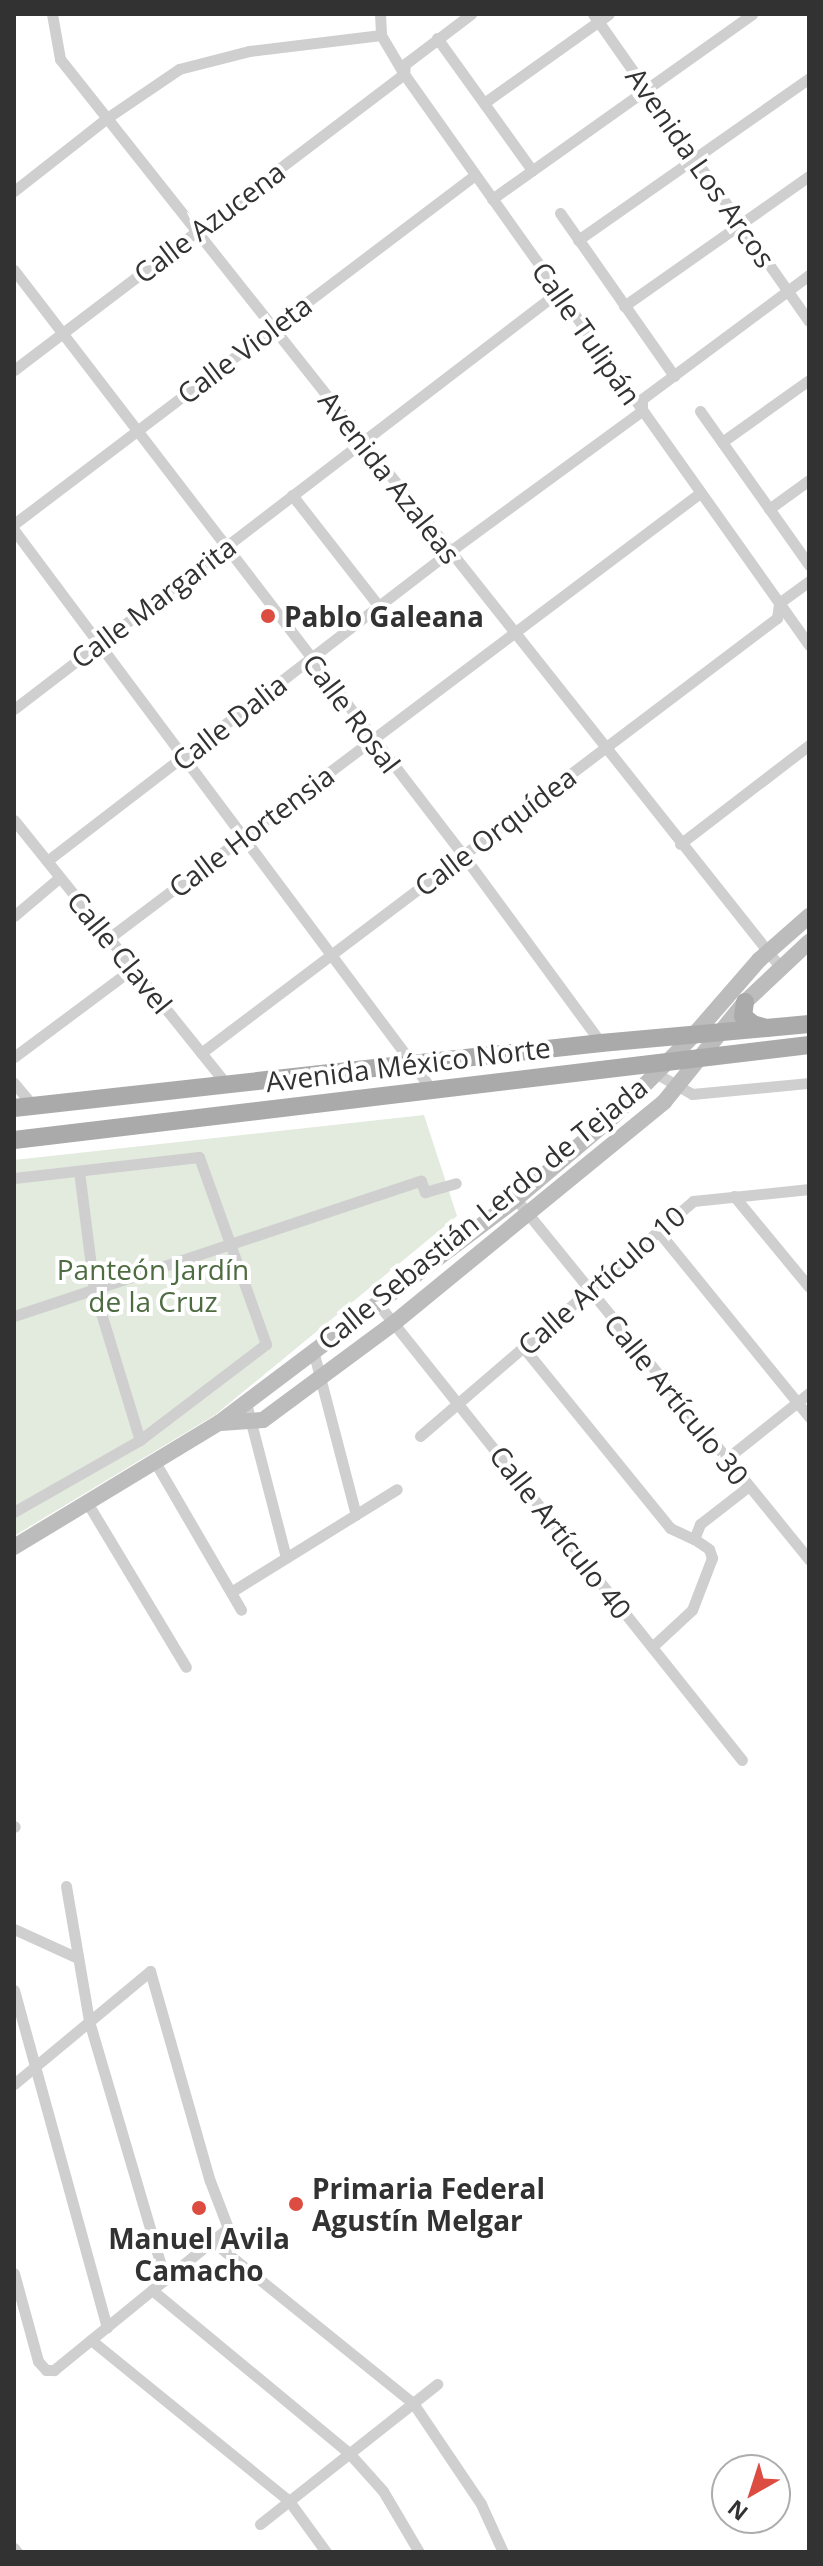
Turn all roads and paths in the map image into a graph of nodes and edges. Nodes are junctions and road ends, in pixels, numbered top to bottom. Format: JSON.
{"nodes":[{"id":1,"x":52,"y":14,"type":"edge"},
{"id":2,"x":380,"y":14,"type":"edge"},
{"id":3,"x":471,"y":14,"type":"edge"},
{"id":4,"x":609,"y":14,"type":"edge"},
{"id":5,"x":752,"y":14,"type":"edge"},
{"id":6,"x":596,"y":18,"type":"edge"},
{"id":7,"x":381,"y":35,"type":"junction"},
{"id":8,"x":437,"y":38,"type":"junction"},
{"id":9,"x":404,"y":74,"type":"junction"},
{"id":10,"x":809,"y":78,"type":"edge"},
{"id":11,"x":646,"y":89,"type":"junction"},
{"id":12,"x":484,"y":103,"type":"junction"},
{"id":13,"x":107,"y":118,"type":"junction"},
{"id":14,"x":694,"y":158,"type":"junction"},
{"id":15,"x":532,"y":170,"type":"junction"},
{"id":16,"x":475,"y":175,"type":"junction"},
{"id":17,"x":809,"y":176,"type":"edge"},
{"id":18,"x":14,"y":191,"type":"edge"},
{"id":19,"x":492,"y":199,"type":"junction"},
{"id":20,"x":560,"y":213,"type":"dead end"},
{"id":21,"x":741,"y":224,"type":"junction"},
{"id":22,"x":196,"y":231,"type":"junction"},
{"id":23,"x":578,"y":240,"type":"junction"},
{"id":24,"x":14,"y":270,"type":"edge"},
{"id":25,"x":809,"y":275,"type":"edge"},
{"id":26,"x":788,"y":290,"type":"junction"},
{"id":27,"x":558,"y":292,"type":"junction"},
{"id":28,"x":624,"y":306,"type":"junction"},
{"id":29,"x":809,"y":321,"type":"edge"},
{"id":30,"x":273,"y":328,"type":"junction"},
{"id":31,"x":63,"y":334,"type":"junction"},
{"id":32,"x":14,"y":370,"type":"edge"},
{"id":33,"x":674,"y":376,"type":"junction"},
{"id":34,"x":809,"y":380,"type":"edge"},
{"id":35,"x":642,"y":411,"type":"junction"},
{"id":36,"x":700,"y":411,"type":"dead end"},
{"id":37,"x":134,"y":430,"type":"junction"},
{"id":38,"x":361,"y":440,"type":"junction"},
{"id":39,"x":722,"y":442,"type":"junction"},
{"id":40,"x":809,"y":480,"type":"edge"},
{"id":41,"x":700,"y":493,"type":"junction"},
{"id":42,"x":292,"y":495,"type":"junction"},
{"id":43,"x":769,"y":509,"type":"junction"},
{"id":44,"x":14,"y":527,"type":"edge"},
{"id":45,"x":225,"y":547,"type":"junction"},
{"id":46,"x":449,"y":552,"type":"junction"},
{"id":47,"x":809,"y":565,"type":"edge"},
{"id":48,"x":809,"y":581,"type":"edge"},
{"id":49,"x":779,"y":603,"type":"junction"},
{"id":50,"x":378,"y":605,"type":"junction"},
{"id":51,"x":514,"y":633,"type":"junction"},
{"id":52,"x":99,"y":644,"type":"junction"},
{"id":53,"x":809,"y":645,"type":"edge"},
{"id":54,"x":311,"y":659,"type":"junction"},
{"id":55,"x":14,"y":709,"type":"edge"},
{"id":56,"x":371,"y":739,"type":"junction"},
{"id":57,"x":809,"y":745,"type":"edge"},
{"id":58,"x":605,"y":748,"type":"junction"},
{"id":59,"x":184,"y":758,"type":"junction"},
{"id":60,"x":14,"y":820,"type":"edge"},
{"id":61,"x":243,"y":837,"type":"junction"},
{"id":62,"x":680,"y":844,"type":"junction"},
{"id":63,"x":463,"y":855,"type":"junction"},
{"id":64,"x":47,"y":861,"type":"junction"},
{"id":65,"x":60,"y":877,"type":"junction"},
{"id":66,"x":14,"y":916,"type":"edge"},
{"id":67,"x":809,"y":916,"type":"edge"},
{"id":68,"x":109,"y":938,"type":"junction"},
{"id":69,"x":809,"y":942,"type":"edge"},
{"id":70,"x":768,"y":952,"type":"junction"},
{"id":71,"x":331,"y":955,"type":"junction"},
{"id":72,"x":781,"y":968,"type":"junction"},
{"id":73,"x":132,"y":969,"type":"junction"},
{"id":74,"x":745,"y":1002,"type":"junction"},
{"id":75,"x":809,"y":1024,"type":"edge"},
{"id":76,"x":769,"y":1028,"type":"junction"},
{"id":77,"x":716,"y":1035,"type":"junction"},
{"id":78,"x":693,"y":1036,"type":"junction"},
{"id":79,"x":601,"y":1043,"type":"junction"},
{"id":80,"x":809,"y":1045,"type":"edge"},
{"id":81,"x":201,"y":1053,"type":"junction"},
{"id":82,"x":14,"y":1057,"type":"edge"},
{"id":83,"x":696,"y":1059,"type":"junction"},
{"id":84,"x":411,"y":1064,"type":"junction"},
{"id":85,"x":663,"y":1067,"type":"junction"},
{"id":86,"x":14,"y":1083,"type":"edge"},
{"id":87,"x":809,"y":1083,"type":"edge"},
{"id":88,"x":226,"y":1084,"type":"junction"},
{"id":89,"x":675,"y":1086,"type":"junction"},
{"id":90,"x":432,"y":1090,"type":"junction"},
{"id":91,"x":24,"y":1107,"type":"edge"},
{"id":92,"x":14,"y":1140,"type":"edge"},
{"id":93,"x":79,"y":1171,"type":"junction"},
{"id":94,"x":14,"y":1178,"type":"edge"},
{"id":95,"x":456,"y":1183,"type":"dead end"},
{"id":96,"x":809,"y":1189,"type":"edge"},
{"id":97,"x":734,"y":1196,"type":"junction"},
{"id":98,"x":516,"y":1199,"type":"junction"},
{"id":99,"x":527,"y":1213,"type":"junction"},
{"id":100,"x":658,"y":1231,"type":"junction"},
{"id":101,"x":230,"y":1245,"type":"junction"},
{"id":102,"x":809,"y":1287,"type":"edge"},
{"id":103,"x":94,"y":1290,"type":"junction"},
{"id":104,"x":589,"y":1291,"type":"junction"},
{"id":105,"x":379,"y":1305,"type":"junction"},
{"id":106,"x":14,"y":1316,"type":"edge"},
{"id":107,"x":394,"y":1323,"type":"junction"},
{"id":108,"x":523,"y":1347,"type":"junction"},
{"id":109,"x":314,"y":1354,"type":"junction"},
{"id":110,"x":320,"y":1378,"type":"junction"},
{"id":111,"x":809,"y":1393,"type":"edge"},
{"id":112,"x":246,"y":1403,"type":"junction"},
{"id":113,"x":458,"y":1403,"type":"junction"},
{"id":114,"x":797,"y":1403,"type":"junction"},
{"id":115,"x":809,"y":1417,"type":"edge"},
{"id":116,"x":252,"y":1421,"type":"junction"},
{"id":117,"x":219,"y":1423,"type":"junction"},
{"id":118,"x":420,"y":1436,"type":"dead end"},
{"id":119,"x":140,"y":1440,"type":"junction"},
{"id":120,"x":726,"y":1459,"type":"junction"},
{"id":121,"x":155,"y":1462,"type":"junction"},
{"id":122,"x":749,"y":1486,"type":"junction"},
{"id":123,"x":397,"y":1489,"type":"dead end"},
{"id":124,"x":88,"y":1504,"type":"junction"},
{"id":125,"x":14,"y":1512,"type":"edge"},
{"id":126,"x":356,"y":1515,"type":"junction"},
{"id":127,"x":694,"y":1539,"type":"junction"},
{"id":128,"x":14,"y":1547,"type":"edge"},
{"id":129,"x":286,"y":1558,"type":"junction"},
{"id":130,"x":809,"y":1560,"type":"edge"},
{"id":131,"x":231,"y":1592,"type":"junction"},
{"id":132,"x":241,"y":1610,"type":"dead end"},
{"id":133,"x":652,"y":1647,"type":"junction"},
{"id":134,"x":186,"y":1667,"type":"dead end"},
{"id":135,"x":742,"y":1760,"type":"dead end"},
{"id":136,"x":66,"y":1886,"type":"dead end"},
{"id":137,"x":14,"y":1929,"type":"edge"},
{"id":138,"x":78,"y":1958,"type":"junction"},
{"id":139,"x":14,"y":1990,"type":"edge"},
{"id":140,"x":89,"y":2021,"type":"junction"},
{"id":141,"x":33,"y":2068,"type":"junction"},
{"id":142,"x":14,"y":2084,"type":"edge"},
{"id":143,"x":212,"y":2241,"type":"junction"},
{"id":144,"x":14,"y":2273,"type":"edge"},
{"id":145,"x":165,"y":2279,"type":"junction"},
{"id":146,"x":152,"y":2290,"type":"junction"},
{"id":147,"x":107,"y":2327,"type":"junction"},
{"id":148,"x":91,"y":2340,"type":"junction"},
{"id":149,"x":437,"y":2384,"type":"dead end"},
{"id":150,"x":413,"y":2403,"type":"junction"},
{"id":151,"x":349,"y":2453,"type":"junction"},
{"id":152,"x":289,"y":2501,"type":"junction"},
{"id":153,"x":260,"y":2524,"type":"dead end"},
{"id":154,"x":326,"y":2552,"type":"edge"},
{"id":155,"x":419,"y":2552,"type":"edge"},
{"id":156,"x":503,"y":2552,"type":"edge"}],
"edges":[{"from":1,"to":13,"type":"street","name":"Avenida Azaleas"},
{"from":2,"to":7,"type":"street","name":"Calle Tulipán"},
{"from":3,"to":8,"type":"street","name":"Calle Azucena"},
{"from":4,"to":6,"type":"street"},
{"from":5,"to":11,"type":"street"},
{"from":6,"to":11,"type":"street","name":"Avenida Los Arcos"},
{"from":6,"to":12,"type":"street"},
{"from":7,"to":9,"type":"street","name":"Calle Tulipán"},
{"from":7,"to":13,"type":"street"},
{"from":8,"to":9,"type":"street","name":"Calle Azucena"},
{"from":8,"to":12,"type":"street"},
{"from":9,"to":16,"type":"street","name":"Calle Tulipán"},
{"from":9,"to":22,"type":"street","name":"Calle Azucena"},
{"from":10,"to":14,"type":"street"},
{"from":11,"to":14,"type":"street","name":"Avenida Los Arcos"},
{"from":11,"to":15,"type":"street"},
{"from":12,"to":15,"type":"street"},
{"from":13,"to":18,"type":"street"},
{"from":13,"to":22,"type":"street","name":"Avenida Azaleas"},
{"from":14,"to":21,"type":"street","name":"Avenida Los Arcos"},
{"from":14,"to":23,"type":"street"},
{"from":15,"to":19,"type":"street"},
{"from":16,"to":19,"type":"street","name":"Calle Tulipán"},
{"from":16,"to":30,"type":"street","name":"Calle Violeta"},
{"from":17,"to":21,"type":"street"},
{"from":19,"to":27,"type":"street","name":"Calle Tulipán"},
{"from":20,"to":23,"type":"street"},
{"from":21,"to":26,"type":"street","name":"Avenida Los Arcos"},
{"from":21,"to":28,"type":"street"},
{"from":22,"to":30,"type":"street","name":"Avenida Azaleas"},
{"from":22,"to":31,"type":"street","name":"Calle Azucena"},
{"from":23,"to":28,"type":"street"},
{"from":24,"to":31,"type":"street","name":"Calle Rosal"},
{"from":25,"to":26,"type":"street"},
{"from":26,"to":29,"type":"street","name":"Avenida Los Arcos"},
{"from":26,"to":33,"type":"street"},
{"from":27,"to":35,"type":"street","name":"Calle Tulipán"},
{"from":27,"to":38,"type":"street","name":"Calle Margarita"},
{"from":28,"to":33,"type":"street"},
{"from":30,"to":37,"type":"street","name":"Calle Violeta"},
{"from":30,"to":38,"type":"street","name":"Avenida Azaleas"},
{"from":31,"to":32,"type":"street","name":"Calle Azucena"},
{"from":31,"to":37,"type":"street","name":"Calle Rosal"},
{"from":33,"to":35,"type":"street","name":"Calle Dalia"},
{"from":34,"to":39,"type":"street"},
{"from":35,"to":41,"type":"street","name":"Calle Tulipán"},
{"from":35,"to":46,"type":"street","name":"Calle Dalia"},
{"from":36,"to":39,"type":"street"},
{"from":37,"to":44,"type":"street","name":"Calle Violeta"},
{"from":37,"to":45,"type":"street","name":"Calle Rosal"},
{"from":38,"to":42,"type":"street","name":"Calle Margarita"},
{"from":38,"to":46,"type":"street","name":"Avenida Azaleas"},
{"from":39,"to":43,"type":"street"},
{"from":40,"to":43,"type":"street"},
{"from":41,"to":49,"type":"street","name":"Calle Tulipán"},
{"from":41,"to":51,"type":"street","name":"Calle Hortensia"},
{"from":42,"to":45,"type":"street","name":"Calle Margarita"},
{"from":42,"to":50,"type":"street"},
{"from":43,"to":47,"type":"street"},
{"from":44,"to":52,"type":"street"},
{"from":45,"to":52,"type":"street","name":"Calle Margarita"},
{"from":45,"to":54,"type":"street","name":"Calle Rosal"},
{"from":46,"to":50,"type":"street","name":"Calle Dalia"},
{"from":46,"to":51,"type":"street","name":"Avenida Azaleas"},
{"from":48,"to":49,"type":"street","name":"Calle Orquídea"},
{"from":49,"to":53,"type":"street","name":"Calle Tulipán"},
{"from":49,"to":58,"type":"street","name":"Calle Orquídea"},
{"from":50,"to":54,"type":"street","name":"Calle Dalia"},
{"from":51,"to":56,"type":"street","name":"Calle Hortensia"},
{"from":51,"to":58,"type":"street","name":"Avenida Azaleas"},
{"from":52,"to":55,"type":"street","name":"Calle Margarita"},
{"from":52,"to":59,"type":"street"},
{"from":54,"to":56,"type":"street","name":"Calle Rosal"},
{"from":54,"to":59,"type":"street","name":"Calle Dalia"},
{"from":56,"to":61,"type":"street","name":"Calle Hortensia"},
{"from":56,"to":63,"type":"street","name":"Calle Rosal"},
{"from":57,"to":62,"type":"street"},
{"from":58,"to":62,"type":"street","name":"Avenida Azaleas"},
{"from":58,"to":63,"type":"street","name":"Calle Orquídea"},
{"from":59,"to":61,"type":"street"},
{"from":59,"to":64,"type":"street","name":"Calle Dalia"},
{"from":60,"to":64,"type":"street","name":"Calle Clavel"},
{"from":61,"to":68,"type":"street","name":"Calle Hortensia"},
{"from":61,"to":71,"type":"street"},
{"from":62,"to":70,"type":"street","name":"Avenida Azaleas"},
{"from":63,"to":71,"type":"street","name":"Calle Orquídea"},
{"from":63,"to":79,"type":"street","name":"Calle Rosal"},
{"from":64,"to":65,"type":"street","name":"Calle Clavel"},
{"from":65,"to":66,"type":"street"},
{"from":65,"to":68,"type":"street","name":"Calle Clavel"},
{"from":67,"to":70,"type":"street","name":"Calle Sebastián Lerdo de Tejada"},
{"from":68,"to":73,"type":"street","name":"Calle Clavel"},
{"from":69,"to":72,"type":"street","name":"Calle Sebastián Lerdo de Tejada"},
{"from":70,"to":72,"type":"street","name":"Avenida Azaleas"},
{"from":70,"to":78,"type":"street","name":"Calle Sebastián Lerdo de Tejada"},
{"from":71,"to":81,"type":"street","name":"Calle Orquídea"},
{"from":71,"to":84,"type":"street"},
{"from":72,"to":74,"type":"street","name":"Calle Sebastián Lerdo de Tejada"},
{"from":73,"to":81,"type":"street","name":"Calle Clavel"},
{"from":73,"to":82,"type":"street"},
{"from":74,"to":76,"type":"main road"},
{"from":74,"to":77,"type":"street","name":"Calle Sebastián Lerdo de Tejada"},
{"from":75,"to":76,"type":"main road","name":"Avenida México Norte"},
{"from":76,"to":77,"type":"main road","name":"Avenida México Norte"},
{"from":77,"to":78,"type":"main road","name":"Avenida México Norte"},
{"from":77,"to":83,"type":"street","name":"Calle Sebastián Lerdo de Tejada"},
{"from":78,"to":79,"type":"main road","name":"Avenida México Norte"},
{"from":78,"to":85,"type":"street","name":"Calle Sebastián Lerdo de Tejada"},
{"from":79,"to":84,"type":"main road","name":"Avenida México Norte"},
{"from":80,"to":83,"type":"main road","name":"Avenida México Norte"},
{"from":81,"to":88,"type":"street","name":"Calle Clavel"},
{"from":83,"to":85,"type":"main road","name":"Avenida México Norte"},
{"from":83,"to":89,"type":"street","name":"Calle Sebastián Lerdo de Tejada"},
{"from":84,"to":88,"type":"main road","name":"Avenida México Norte"},
{"from":84,"to":90,"type":"street"},
{"from":85,"to":89,"type":"street","name":"Calle Sebastián Lerdo de Tejada"},
{"from":85,"to":90,"type":"main road","name":"Avenida México Norte"},
{"from":85,"to":98,"type":"street","name":"Calle Sebastián Lerdo de Tejada"},
{"from":86,"to":91,"type":"street"},
{"from":87,"to":89,"type":"street","name":"Calle Sebastián Lerdo de Tejada"},
{"from":88,"to":91,"type":"main road","name":"Avenida México Norte"},
{"from":89,"to":99,"type":"street","name":"Calle Sebastián Lerdo de Tejada"},
{"from":90,"to":92,"type":"main road","name":"Avenida México Norte"},
{"from":93,"to":94,"type":"street"},
{"from":93,"to":101,"type":"street"},
{"from":93,"to":103,"type":"street"},
{"from":95,"to":101,"type":"street"},
{"from":96,"to":97,"type":"street","name":"Calle Artículo 10"},
{"from":97,"to":100,"type":"street","name":"Calle Artículo 10"},
{"from":97,"to":102,"type":"street"},
{"from":98,"to":99,"type":"street","name":"Calle Artículo 30"},
{"from":98,"to":105,"type":"street","name":"Calle Sebastián Lerdo de Tejada"},
{"from":99,"to":104,"type":"street","name":"Calle Artículo 30"},
{"from":99,"to":107,"type":"street","name":"Calle Sebastián Lerdo de Tejada"},
{"from":100,"to":104,"type":"street","name":"Calle Artículo 10"},
{"from":100,"to":114,"type":"street"},
{"from":101,"to":103,"type":"street"},
{"from":101,"to":119,"type":"street"},
{"from":103,"to":106,"type":"street"},
{"from":103,"to":119,"type":"street"},
{"from":104,"to":108,"type":"street","name":"Calle Artículo 10"},
{"from":104,"to":120,"type":"street","name":"Calle Artículo 30"},
{"from":105,"to":107,"type":"street","name":"Calle Artículo 40"},
{"from":105,"to":109,"type":"street","name":"Calle Sebastián Lerdo de Tejada"},
{"from":107,"to":110,"type":"street","name":"Calle Sebastián Lerdo de Tejada"},
{"from":107,"to":113,"type":"street","name":"Calle Artículo 40"},
{"from":108,"to":113,"type":"street","name":"Calle Artículo 10"},
{"from":108,"to":127,"type":"street"},
{"from":109,"to":110,"type":"street","name":"Calle Sebastián Lerdo de Tejada"},
{"from":109,"to":112,"type":"street","name":"Calle Sebastián Lerdo de Tejada"},
{"from":110,"to":116,"type":"street","name":"Calle Sebastián Lerdo de Tejada"},
{"from":110,"to":126,"type":"street","name":"Calle Sebastián Lerdo de Tejada"},
{"from":111,"to":114,"type":"street"},
{"from":112,"to":116,"type":"street"},
{"from":112,"to":117,"type":"street","name":"Calle Sebastián Lerdo de Tejada"},
{"from":113,"to":118,"type":"street","name":"Calle Artículo 10"},
{"from":113,"to":133,"type":"street","name":"Calle Artículo 40"},
{"from":114,"to":115,"type":"street"},
{"from":114,"to":120,"type":"street"},
{"from":116,"to":117,"type":"street","name":"Calle Sebastián Lerdo de Tejada"},
{"from":116,"to":129,"type":"street"},
{"from":117,"to":121,"type":"street"},
{"from":119,"to":125,"type":"street"},
{"from":120,"to":122,"type":"street","name":"Calle Artículo 30"},
{"from":121,"to":124,"type":"street"},
{"from":121,"to":131,"type":"street"},
{"from":122,"to":127,"type":"street"},
{"from":122,"to":130,"type":"street","name":"Calle Artículo 30"},
{"from":123,"to":126,"type":"street"},
{"from":124,"to":128,"type":"street"},
{"from":124,"to":134,"type":"street"},
{"from":126,"to":129,"type":"street"},
{"from":127,"to":133,"type":"street"},
{"from":129,"to":131,"type":"street"},
{"from":131,"to":132,"type":"street"},
{"from":133,"to":135,"type":"street","name":"Calle Artículo 40"},
{"from":136,"to":138,"type":"street"},
{"from":137,"to":138,"type":"street"},
{"from":138,"to":140,"type":"street"},
{"from":139,"to":141,"type":"street"},
{"from":140,"to":141,"type":"street"},
{"from":140,"to":143,"type":"street"},
{"from":140,"to":145,"type":"street"},
{"from":141,"to":142,"type":"street"},
{"from":141,"to":147,"type":"street"},
{"from":143,"to":145,"type":"street"},
{"from":143,"to":150,"type":"street"},
{"from":144,"to":148,"type":"street"},
{"from":145,"to":146,"type":"street"},
{"from":146,"to":147,"type":"street"},
{"from":146,"to":151,"type":"street"},
{"from":147,"to":148,"type":"street"},
{"from":148,"to":152,"type":"street"},
{"from":149,"to":150,"type":"street"},
{"from":150,"to":151,"type":"street"},
{"from":150,"to":156,"type":"street"},
{"from":151,"to":152,"type":"street"},
{"from":151,"to":155,"type":"street"},
{"from":152,"to":153,"type":"street"},
{"from":152,"to":154,"type":"street"}]}
